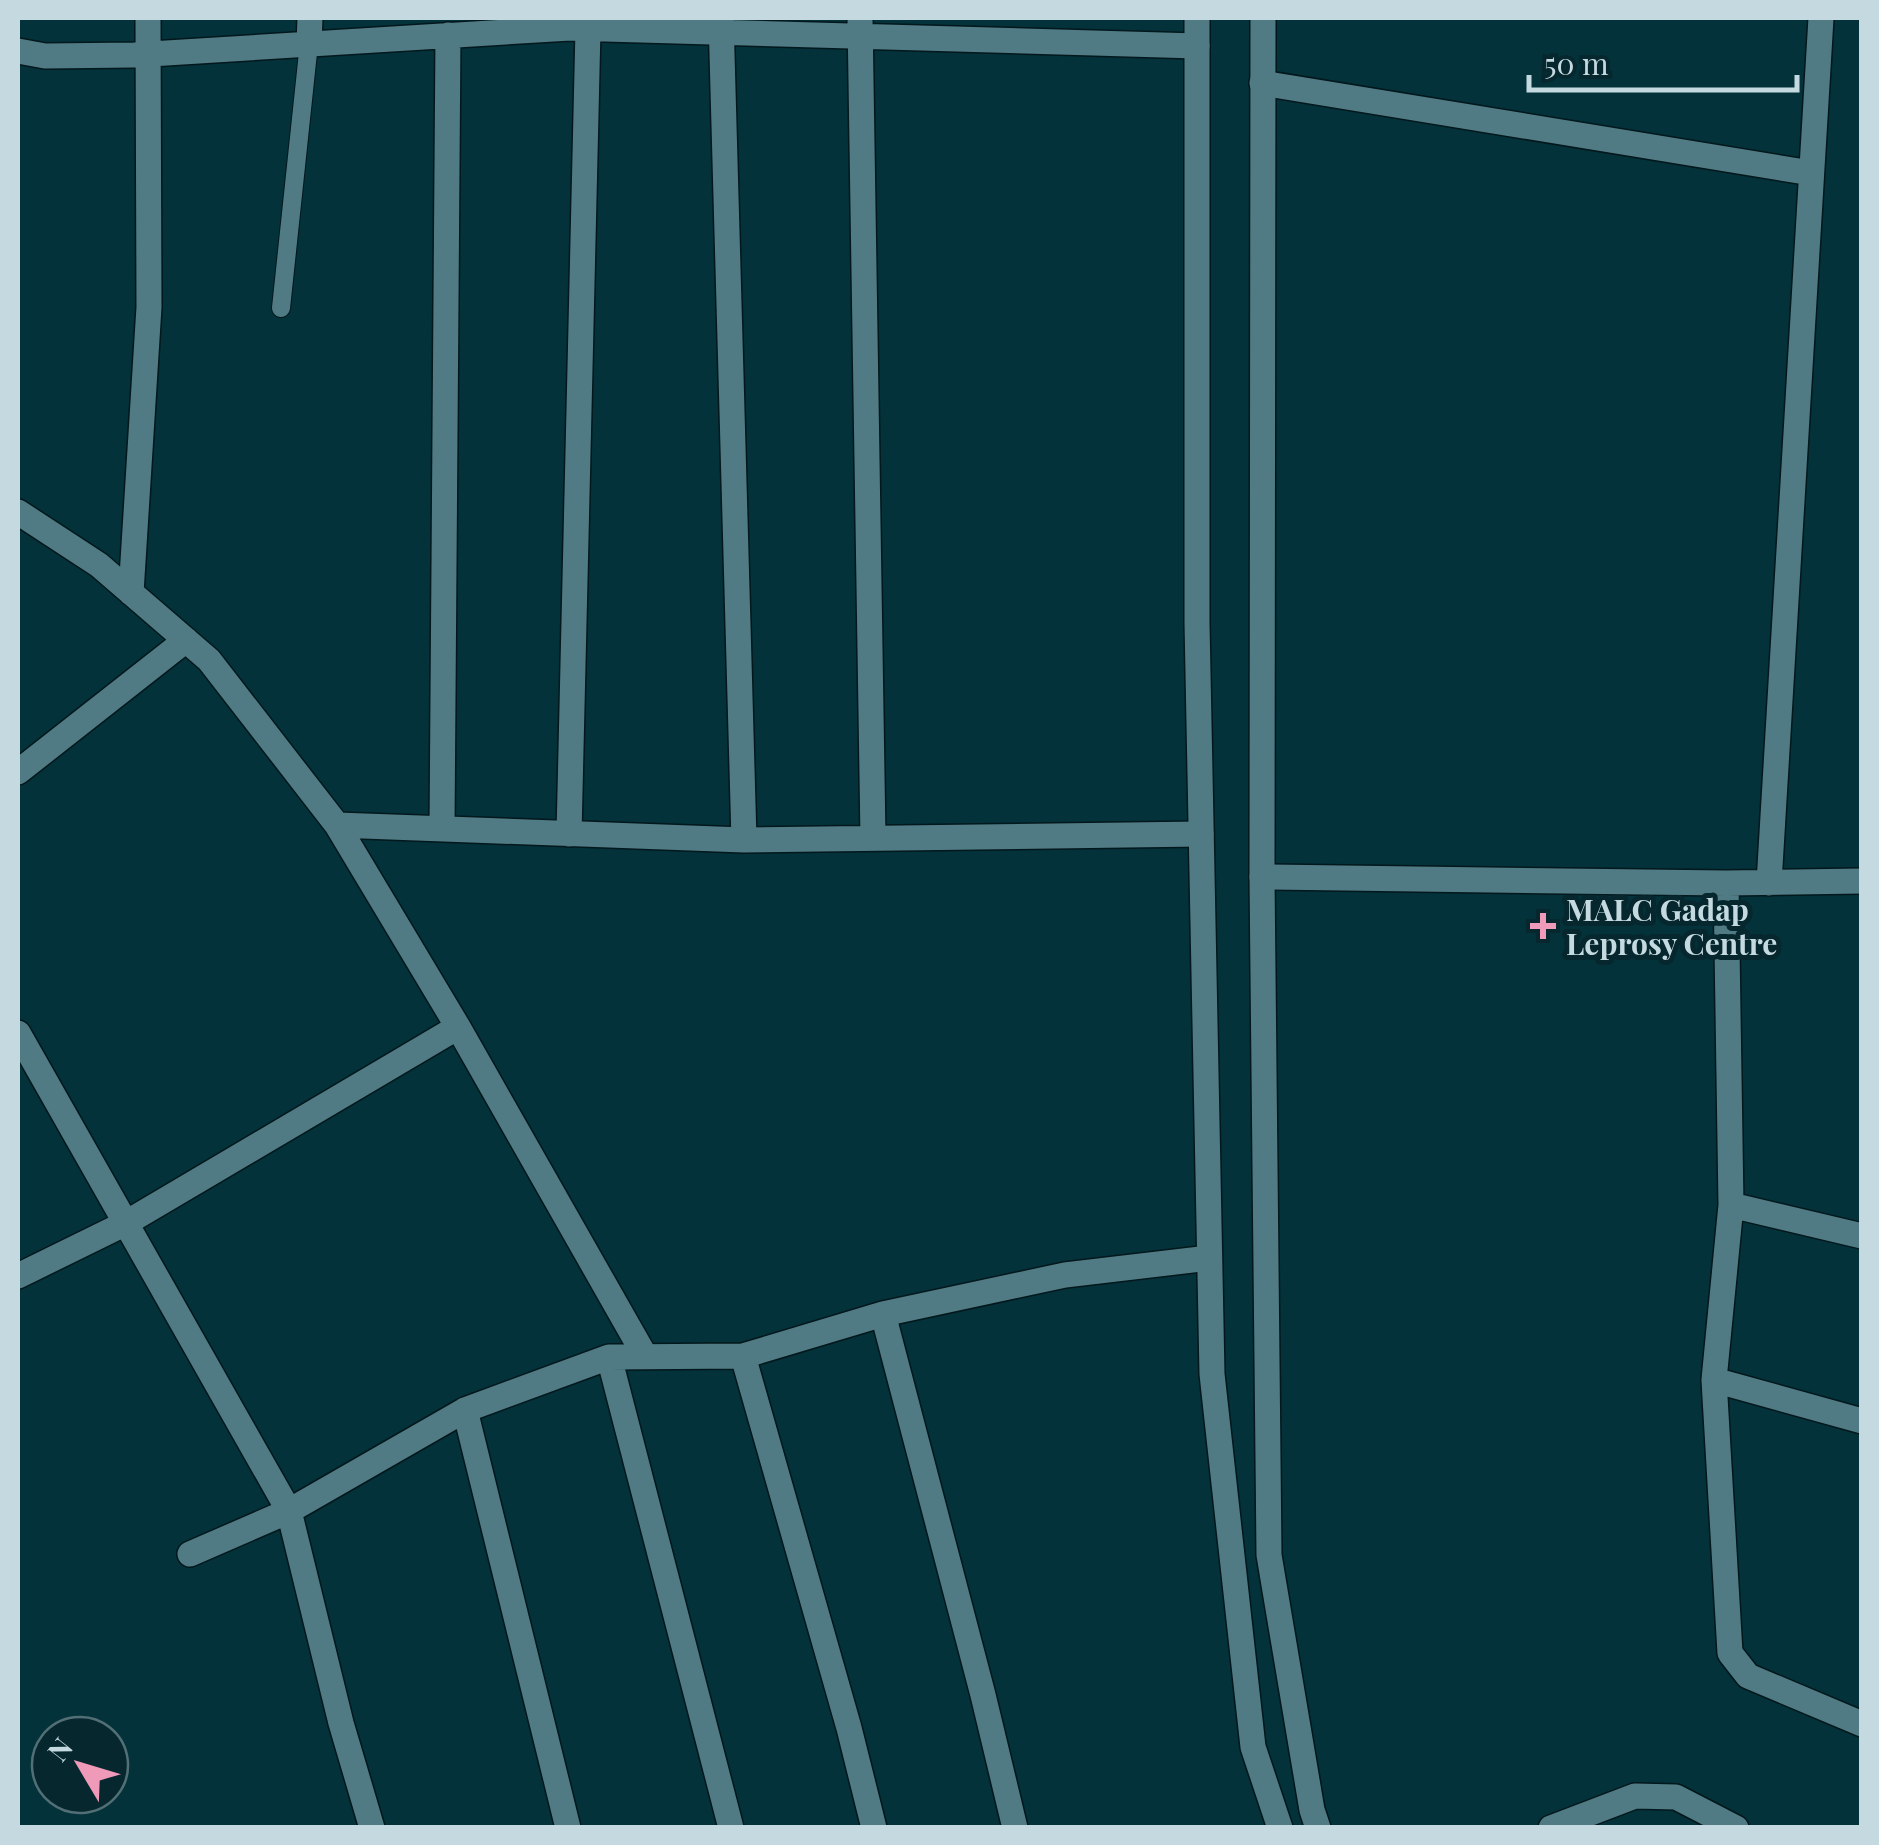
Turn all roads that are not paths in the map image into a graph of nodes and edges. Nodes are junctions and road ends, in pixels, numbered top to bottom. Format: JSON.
{"nodes":[{"id":1,"x":148,"y":18,"type":"edge"},
{"id":2,"x":1197,"y":18,"type":"edge"},
{"id":3,"x":1263,"y":18,"type":"edge"},
{"id":4,"x":1821,"y":18,"type":"edge"},
{"id":5,"x":721,"y":25,"type":"edge"},
{"id":6,"x":860,"y":27,"type":"edge"},
{"id":7,"x":588,"y":29,"type":"junction"},
{"id":8,"x":309,"y":30,"type":"edge"},
{"id":9,"x":448,"y":35,"type":"junction"},
{"id":10,"x":1197,"y":46,"type":"junction"},
{"id":11,"x":18,"y":51,"type":"edge"},
{"id":12,"x":148,"y":54,"type":"junction"},
{"id":13,"x":1262,"y":83,"type":"junction"},
{"id":14,"x":1812,"y":173,"type":"junction"},
{"id":15,"x":280,"y":308,"type":"dead end"},
{"id":16,"x":18,"y":512,"type":"edge"},
{"id":17,"x":131,"y":593,"type":"junction"},
{"id":18,"x":186,"y":640,"type":"junction"},
{"id":19,"x":18,"y":772,"type":"edge"},
{"id":20,"x":337,"y":825,"type":"junction"},
{"id":21,"x":442,"y":829,"type":"junction"},
{"id":22,"x":570,"y":834,"type":"junction"},
{"id":23,"x":1201,"y":834,"type":"junction"},
{"id":24,"x":873,"y":838,"type":"junction"},
{"id":25,"x":744,"y":840,"type":"junction"},
{"id":26,"x":1262,"y":877,"type":"junction"},
{"id":27,"x":1862,"y":881,"type":"edge"},
{"id":28,"x":1769,"y":882,"type":"junction"},
{"id":29,"x":1726,"y":883,"type":"junction"},
{"id":30,"x":458,"y":1027,"type":"junction"},
{"id":31,"x":18,"y":1032,"type":"edge"},
{"id":32,"x":1731,"y":1205,"type":"junction"},
{"id":33,"x":126,"y":1223,"type":"junction"},
{"id":34,"x":1862,"y":1236,"type":"edge"},
{"id":35,"x":1210,"y":1258,"type":"junction"},
{"id":36,"x":18,"y":1276,"type":"edge"},
{"id":37,"x":882,"y":1314,"type":"junction"},
{"id":38,"x":609,"y":1356,"type":"junction"},
{"id":39,"x":644,"y":1356,"type":"junction"},
{"id":40,"x":743,"y":1356,"type":"junction"},
{"id":41,"x":1714,"y":1380,"type":"junction"},
{"id":42,"x":466,"y":1410,"type":"junction"},
{"id":43,"x":1862,"y":1421,"type":"edge"},
{"id":44,"x":289,"y":1511,"type":"junction"},
{"id":45,"x":190,"y":1554,"type":"dead end"},
{"id":46,"x":1862,"y":1724,"type":"edge"},
{"id":47,"x":372,"y":1828,"type":"edge"},
{"id":48,"x":568,"y":1828,"type":"edge"},
{"id":49,"x":731,"y":1828,"type":"edge"},
{"id":50,"x":874,"y":1828,"type":"edge"},
{"id":51,"x":1015,"y":1828,"type":"edge"},
{"id":52,"x":1280,"y":1828,"type":"edge"},
{"id":53,"x":1318,"y":1828,"type":"edge"},
{"id":54,"x":1551,"y":1828,"type":"edge"},
{"id":55,"x":1736,"y":1828,"type":"edge"}],
"edges":[{"from":1,"to":12,"type":"street"},
{"from":2,"to":10,"type":"street"},
{"from":3,"to":13,"type":"street"},
{"from":4,"to":14,"type":"street"},
{"from":5,"to":6,"type":"street"},
{"from":5,"to":7,"type":"street"},
{"from":5,"to":25,"type":"street"},
{"from":6,"to":10,"type":"street"},
{"from":6,"to":24,"type":"street"},
{"from":7,"to":9,"type":"street"},
{"from":7,"to":22,"type":"street"},
{"from":8,"to":9,"type":"street"},
{"from":8,"to":12,"type":"street"},
{"from":8,"to":15,"type":"lane"},
{"from":9,"to":21,"type":"street"},
{"from":10,"to":23,"type":"street"},
{"from":11,"to":12,"type":"street"},
{"from":12,"to":17,"type":"street"},
{"from":13,"to":14,"type":"street"},
{"from":13,"to":26,"type":"street"},
{"from":14,"to":28,"type":"street"},
{"from":16,"to":17,"type":"street"},
{"from":17,"to":18,"type":"street"},
{"from":18,"to":19,"type":"street"},
{"from":18,"to":20,"type":"street"},
{"from":20,"to":21,"type":"street"},
{"from":20,"to":30,"type":"street"},
{"from":21,"to":22,"type":"street"},
{"from":22,"to":25,"type":"street"},
{"from":23,"to":24,"type":"street"},
{"from":23,"to":35,"type":"street"},
{"from":24,"to":25,"type":"street"},
{"from":26,"to":29,"type":"street"},
{"from":26,"to":53,"type":"street"},
{"from":27,"to":28,"type":"street"},
{"from":28,"to":29,"type":"street"},
{"from":29,"to":32,"type":"street"},
{"from":30,"to":33,"type":"street"},
{"from":30,"to":39,"type":"street"},
{"from":31,"to":33,"type":"street"},
{"from":32,"to":34,"type":"street"},
{"from":32,"to":41,"type":"street"},
{"from":33,"to":36,"type":"street"},
{"from":33,"to":44,"type":"street"},
{"from":35,"to":37,"type":"street"},
{"from":35,"to":52,"type":"street"},
{"from":37,"to":40,"type":"street"},
{"from":37,"to":51,"type":"street"},
{"from":38,"to":39,"type":"street"},
{"from":38,"to":42,"type":"street"},
{"from":38,"to":49,"type":"street"},
{"from":39,"to":40,"type":"street"},
{"from":40,"to":50,"type":"street"},
{"from":41,"to":43,"type":"street"},
{"from":41,"to":46,"type":"street"},
{"from":42,"to":44,"type":"street"},
{"from":42,"to":48,"type":"street"},
{"from":44,"to":45,"type":"street"},
{"from":44,"to":47,"type":"street"},
{"from":54,"to":55,"type":"street"}]}
